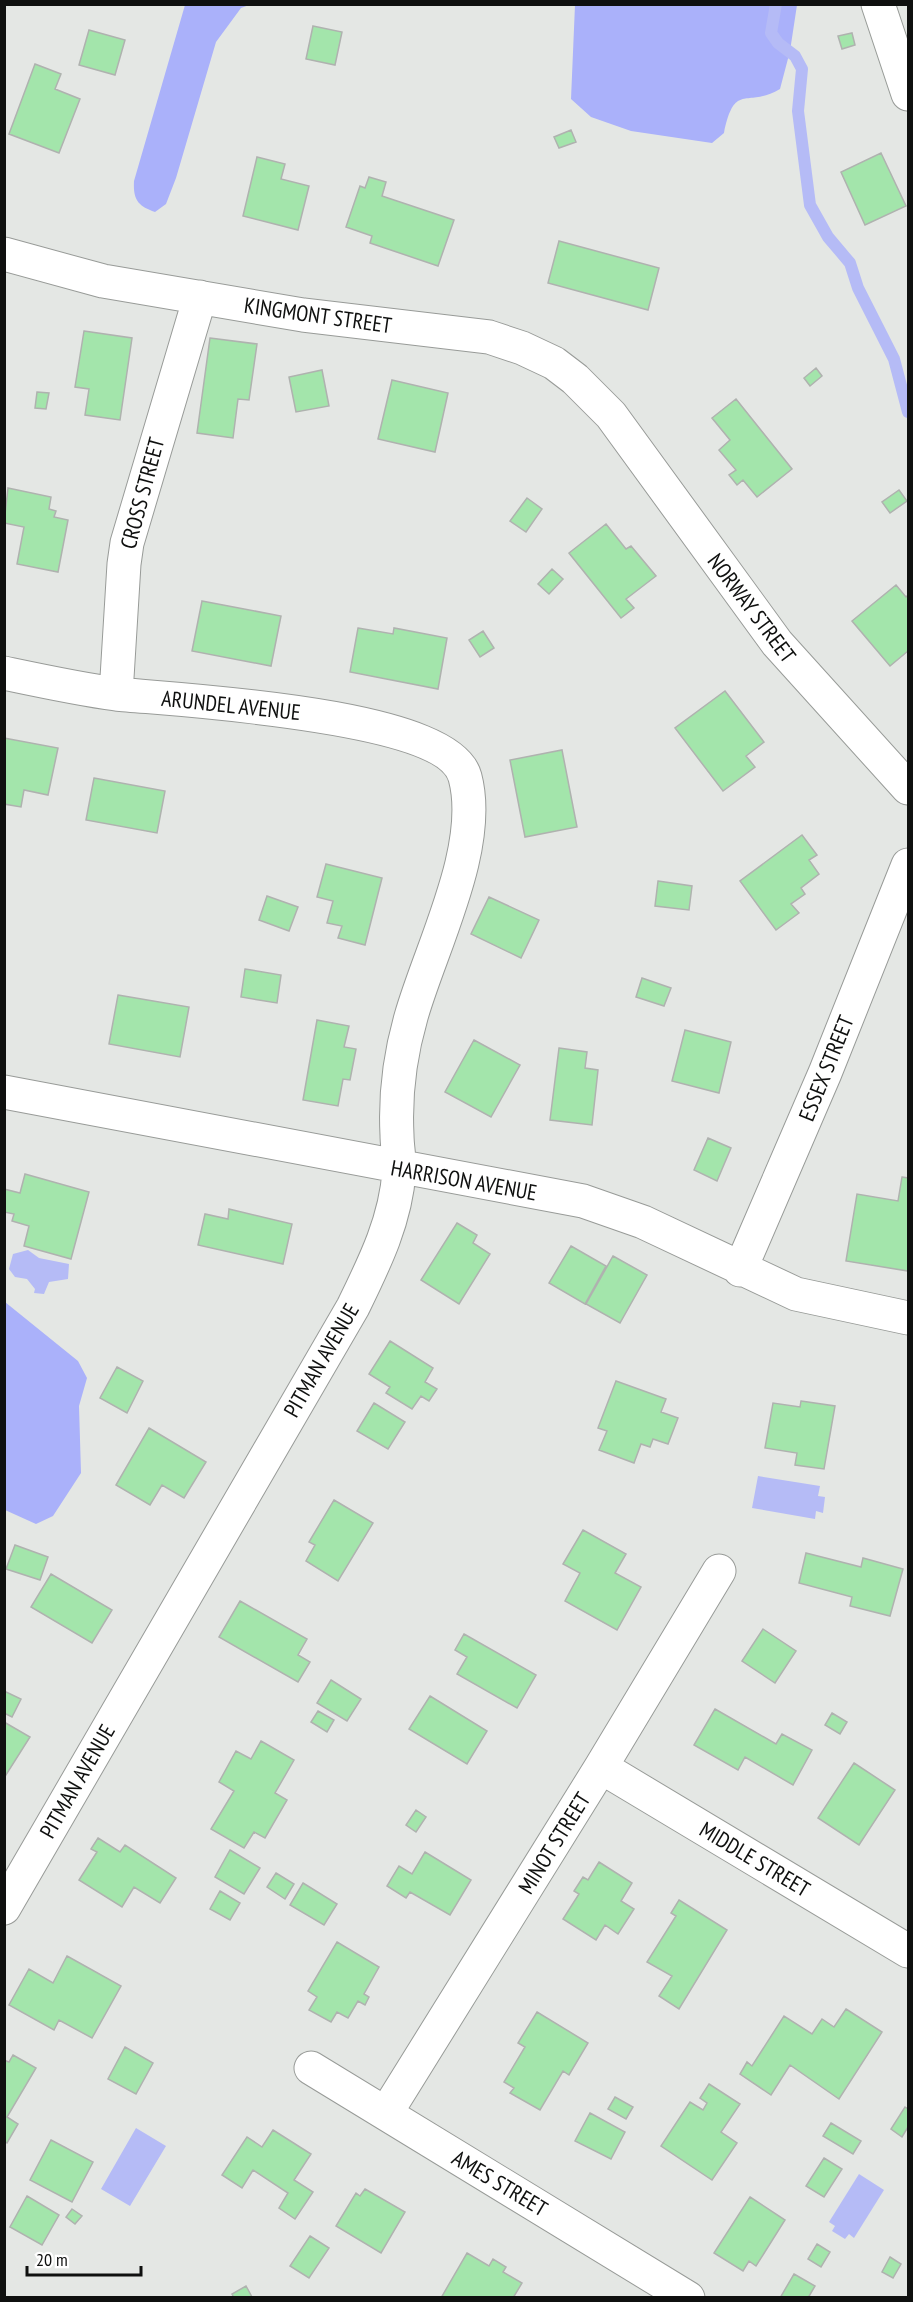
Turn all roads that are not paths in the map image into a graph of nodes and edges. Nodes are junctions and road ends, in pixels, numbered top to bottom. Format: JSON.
{"nodes":[{"id":1,"x":878,"y":4,"type":"edge"},
{"id":2,"x":909,"y":94,"type":"edge"},
{"id":3,"x":4,"y":254,"type":"edge"},
{"id":4,"x":200,"y":297,"type":"junction"},
{"id":5,"x":611,"y":415,"type":"joint"},
{"id":6,"x":4,"y":673,"type":"edge"},
{"id":7,"x":116,"y":694,"type":"junction"},
{"id":8,"x":452,"y":760,"type":"joint"},
{"id":9,"x":909,"y":788,"type":"edge"},
{"id":10,"x":909,"y":865,"type":"edge"},
{"id":11,"x":4,"y":1092,"type":"edge"},
{"id":12,"x":400,"y":1169,"type":"junction"},
{"id":13,"x":740,"y":1270,"type":"junction"},
{"id":14,"x":909,"y":1318,"type":"edge"},
{"id":15,"x":719,"y":1571,"type":"dead end"},
{"id":16,"x":601,"y":1767,"type":"junction"},
{"id":17,"x":4,"y":1908,"type":"edge"},
{"id":18,"x":909,"y":1951,"type":"edge"},
{"id":19,"x":311,"y":2068,"type":"dead end"},
{"id":20,"x":386,"y":2113,"type":"junction"},
{"id":21,"x":688,"y":2298,"type":"edge"}],
"edges":[{"from":1,"to":2,"type":"street"},
{"from":3,"to":4,"type":"street","name":"KINGMONT STREET"},
{"from":4,"to":5,"type":"street","name":"KINGMONT STREET"},
{"from":4,"to":7,"type":"street","name":"CROSS STREET"},
{"from":5,"to":9,"type":"street","name":"NORWAY STREET"},
{"from":6,"to":7,"type":"street","name":"ARUNDEL AVENUE"},
{"from":7,"to":8,"type":"street","name":"ARUNDEL AVENUE"},
{"from":8,"to":12,"type":"street","name":"PITMAN AVENUE"},
{"from":10,"to":13,"type":"street","name":"ESSEX STREET"},
{"from":11,"to":12,"type":"street","name":"HARRISON AVENUE"},
{"from":12,"to":13,"type":"street","name":"HARRISON AVENUE"},
{"from":12,"to":17,"type":"street","name":"PITMAN AVENUE"},
{"from":13,"to":14,"type":"street","name":"HARRISON AVENUE"},
{"from":15,"to":16,"type":"street","name":"MINOT STREET"},
{"from":16,"to":18,"type":"street","name":"MIDDLE STREET"},
{"from":16,"to":20,"type":"street","name":"MINOT STREET"},
{"from":19,"to":20,"type":"street","name":"AMES STREET"},
{"from":20,"to":21,"type":"street","name":"AMES STREET"}]}
